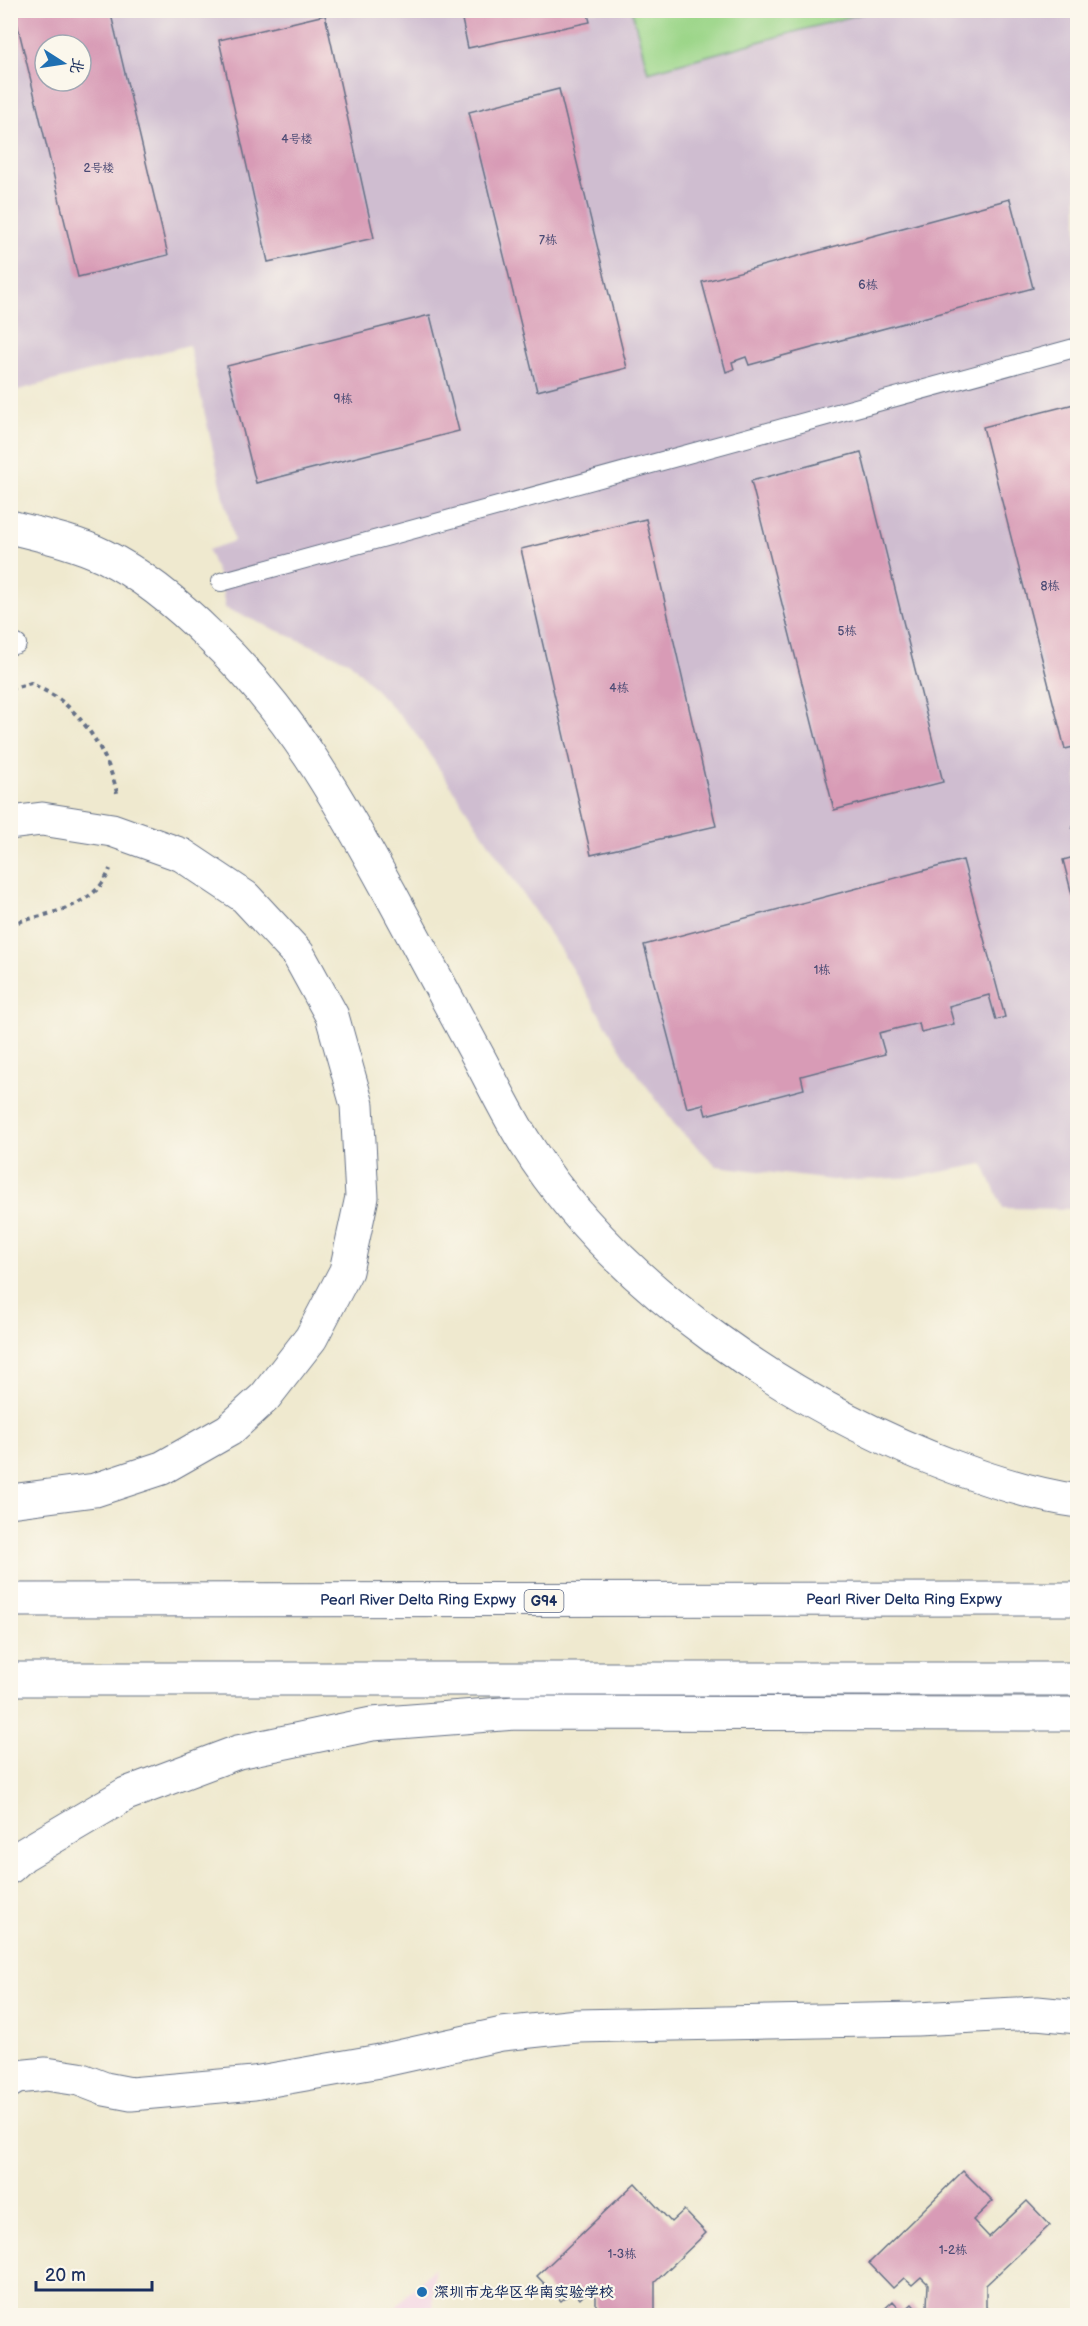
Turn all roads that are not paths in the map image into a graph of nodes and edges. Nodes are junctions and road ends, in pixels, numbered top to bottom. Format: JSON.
{"nodes":[{"id":1,"x":1077,"y":347,"type":"edge"},
{"id":2,"x":10,"y":527,"type":"edge"},
{"id":3,"x":220,"y":582,"type":"dead end"},
{"id":4,"x":10,"y":823,"type":"edge"},
{"id":5,"x":1077,"y":1501,"type":"edge"},
{"id":6,"x":10,"y":1502,"type":"edge"},
{"id":7,"x":1077,"y":1599,"type":"edge"},
{"id":8,"x":10,"y":1600,"type":"edge"},
{"id":9,"x":10,"y":1679,"type":"edge"},
{"id":10,"x":1077,"y":1679,"type":"edge"},
{"id":11,"x":1077,"y":1714,"type":"edge"},
{"id":12,"x":10,"y":1867,"type":"edge"},
{"id":13,"x":1077,"y":2017,"type":"edge"},
{"id":14,"x":10,"y":2081,"type":"edge"}],
"edges":[{"from":1,"to":3,"type":"lane"},
{"from":2,"to":5,"type":"main road"},
{"from":4,"to":6,"type":"main road"},
{"from":7,"to":8,"type":"main road","name":"Pearl River Delta Ring Expwy","number":"G94"},
{"from":9,"to":10,"type":"main road"},
{"from":11,"to":12,"type":"main road"},
{"from":13,"to":14,"type":"main road"}]}
